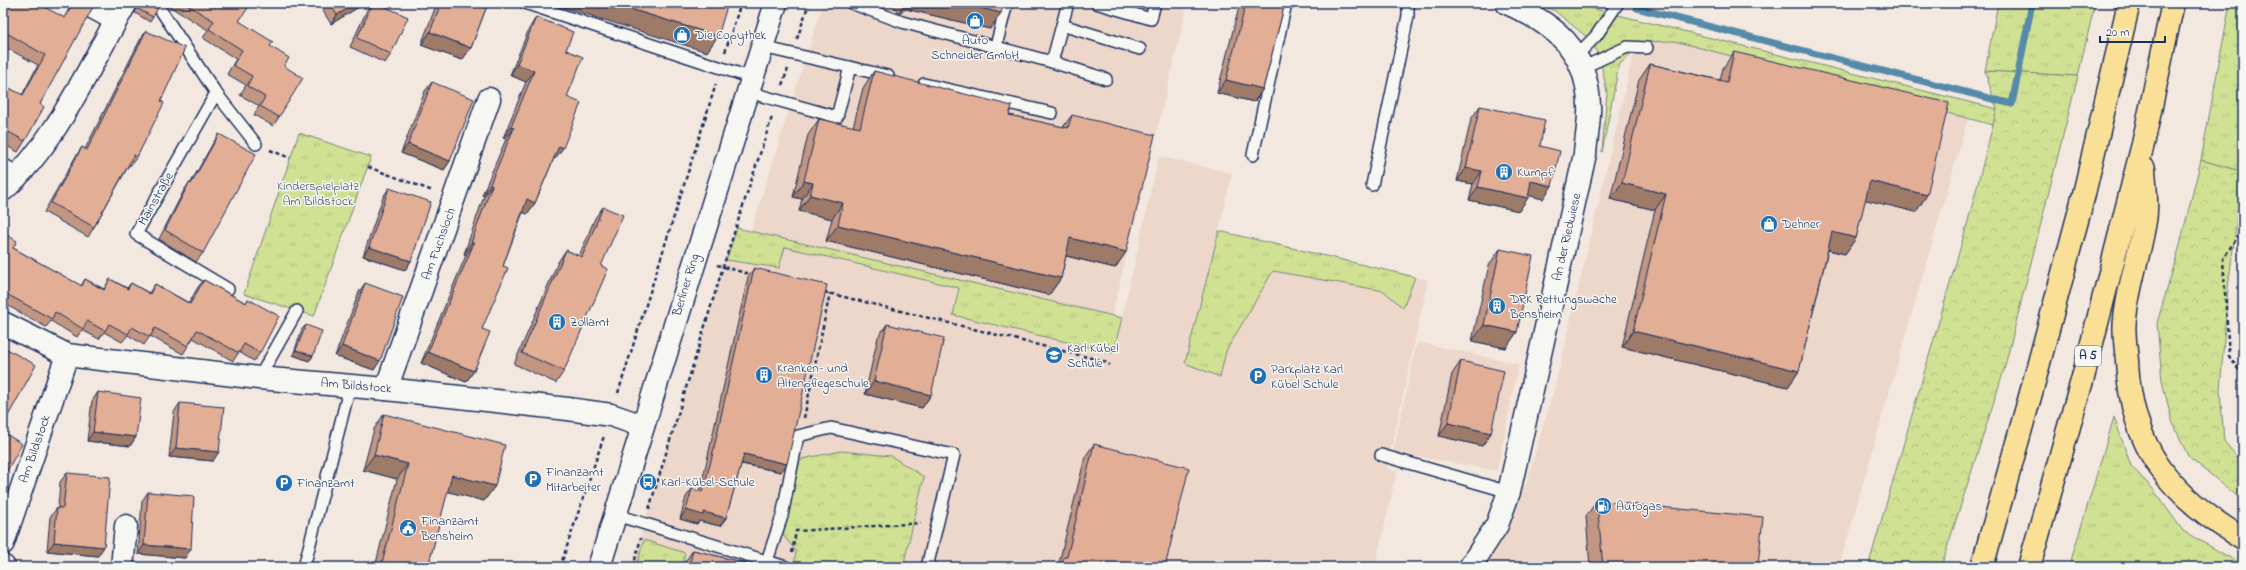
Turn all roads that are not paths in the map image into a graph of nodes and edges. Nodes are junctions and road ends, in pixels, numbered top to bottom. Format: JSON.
{"nodes":[{"id":1,"x":85,"y":3,"type":"edge"},
{"id":2,"x":156,"y":3,"type":"edge"},
{"id":3,"x":525,"y":3,"type":"edge"},
{"id":4,"x":776,"y":3,"type":"edge"},
{"id":5,"x":851,"y":3,"type":"edge"},
{"id":6,"x":1007,"y":3,"type":"edge"},
{"id":7,"x":1068,"y":3,"type":"edge"},
{"id":8,"x":1096,"y":3,"type":"edge"},
{"id":9,"x":1155,"y":3,"type":"edge"},
{"id":10,"x":1286,"y":3,"type":"edge"},
{"id":11,"x":1408,"y":3,"type":"edge"},
{"id":12,"x":1507,"y":3,"type":"edge"},
{"id":13,"x":1618,"y":3,"type":"edge"},
{"id":14,"x":2129,"y":3,"type":"edge"},
{"id":15,"x":2173,"y":3,"type":"edge"},
{"id":16,"x":121,"y":11,"type":"edge"},
{"id":17,"x":1062,"y":25,"type":"junction"},
{"id":18,"x":996,"y":46,"type":"junction"},
{"id":19,"x":762,"y":47,"type":"junction"},
{"id":20,"x":1647,"y":48,"type":"dead end"},
{"id":21,"x":1140,"y":49,"type":"dead end"},
{"id":22,"x":1052,"y":62,"type":"junction"},
{"id":23,"x":1579,"y":62,"type":"junction"},
{"id":24,"x":850,"y":67,"type":"junction"},
{"id":25,"x":896,"y":78,"type":"edge"},
{"id":26,"x":1106,"y":79,"type":"dead end"},
{"id":27,"x":912,"y":82,"type":"edge"},
{"id":28,"x":750,"y":85,"type":"junction"},
{"id":29,"x":216,"y":92,"type":"junction"},
{"id":30,"x":489,"y":99,"type":"dead end"},
{"id":31,"x":1052,"y":113,"type":"dead end"},
{"id":32,"x":256,"y":144,"type":"road end"},
{"id":33,"x":2143,"y":144,"type":"junction"},
{"id":34,"x":1253,"y":155,"type":"dead end"},
{"id":35,"x":12,"y":169,"type":"edge"},
{"id":36,"x":1372,"y":185,"type":"dead end"},
{"id":37,"x":3,"y":190,"type":"edge"},
{"id":38,"x":228,"y":289,"type":"dead end"},
{"id":39,"x":297,"y":311,"type":"dead end"},
{"id":40,"x":3,"y":323,"type":"edge"},
{"id":41,"x":67,"y":356,"type":"junction"},
{"id":42,"x":259,"y":378,"type":"junction"},
{"id":43,"x":350,"y":386,"type":"junction"},
{"id":44,"x":386,"y":389,"type":"junction"},
{"id":45,"x":643,"y":426,"type":"junction"},
{"id":46,"x":1381,"y":456,"type":"dead end"},
{"id":47,"x":1509,"y":492,"type":"junction"},
{"id":48,"x":616,"y":515,"type":"junction"},
{"id":49,"x":126,"y":526,"type":"dead end"},
{"id":50,"x":2243,"y":540,"type":"edge"},
{"id":51,"x":3,"y":543,"type":"edge"},
{"id":52,"x":767,"y":561,"type":"junction"},
{"id":53,"x":788,"y":563,"type":"edge"},
{"id":54,"x":122,"y":567,"type":"edge"},
{"id":55,"x":304,"y":567,"type":"edge"},
{"id":56,"x":599,"y":567,"type":"edge"},
{"id":57,"x":927,"y":567,"type":"edge"},
{"id":58,"x":1470,"y":567,"type":"edge"},
{"id":59,"x":1982,"y":567,"type":"edge"},
{"id":60,"x":2029,"y":567,"type":"edge"}],
"edges":[{"from":1,"to":16,"type":"street"},
{"from":2,"to":29,"type":"lane"},
{"from":3,"to":28,"type":"lane"},
{"from":4,"to":19,"type":"street","name":"Berliner Ring"},
{"from":5,"to":18,"type":"lane"},
{"from":6,"to":18,"type":"lane"},
{"from":7,"to":17,"type":"lane"},
{"from":8,"to":9,"type":"lane"},
{"from":10,"to":34,"type":"lane"},
{"from":11,"to":36,"type":"lane"},
{"from":12,"to":23,"type":"street","name":"An der Riedwiese"},
{"from":13,"to":23,"type":"lane"},
{"from":14,"to":59,"type":"highway"},
{"from":15,"to":33,"type":"highway","number":"A 5"},
{"from":16,"to":35,"type":"street"},
{"from":17,"to":21,"type":"lane"},
{"from":17,"to":22,"type":"lane"},
{"from":18,"to":22,"type":"lane"},
{"from":19,"to":24,"type":"lane"},
{"from":19,"to":28,"type":"street","name":"Berliner Ring"},
{"from":20,"to":23,"type":"lane"},
{"from":22,"to":26,"type":"lane"},
{"from":23,"to":47,"type":"street","name":"An der Riedwiese"},
{"from":24,"to":25,"type":"lane"},
{"from":24,"to":28,"type":"lane"},
{"from":27,"to":31,"type":"lane"},
{"from":28,"to":45,"type":"street","name":"Berliner Ring"},
{"from":29,"to":32,"type":"lane"},
{"from":29,"to":38,"type":"lane","name":"Mainstraße"},
{"from":30,"to":44,"type":"street","name":"Am Fuchsloch"},
{"from":33,"to":50,"type":"highway"},
{"from":33,"to":60,"type":"highway","number":"A 5"},
{"from":35,"to":37,"type":"street"},
{"from":39,"to":42,"type":"lane"},
{"from":40,"to":41,"type":"street","name":"Am Bildstock"},
{"from":41,"to":42,"type":"street","name":"Am Bildstock"},
{"from":41,"to":51,"type":"street","name":"Am Bildstock"},
{"from":42,"to":43,"type":"street","name":"Am Bildstock"},
{"from":43,"to":44,"type":"street","name":"Am Bildstock"},
{"from":43,"to":55,"type":"lane"},
{"from":44,"to":45,"type":"street","name":"Am Bildstock"},
{"from":45,"to":48,"type":"street","name":"Berliner Ring"},
{"from":46,"to":47,"type":"lane"},
{"from":47,"to":58,"type":"street","name":"An der Riedwiese"},
{"from":48,"to":52,"type":"lane"},
{"from":48,"to":56,"type":"street","name":"Berliner Ring"},
{"from":49,"to":54,"type":"street"},
{"from":52,"to":53,"type":"lane"},
{"from":52,"to":57,"type":"lane"}]}
